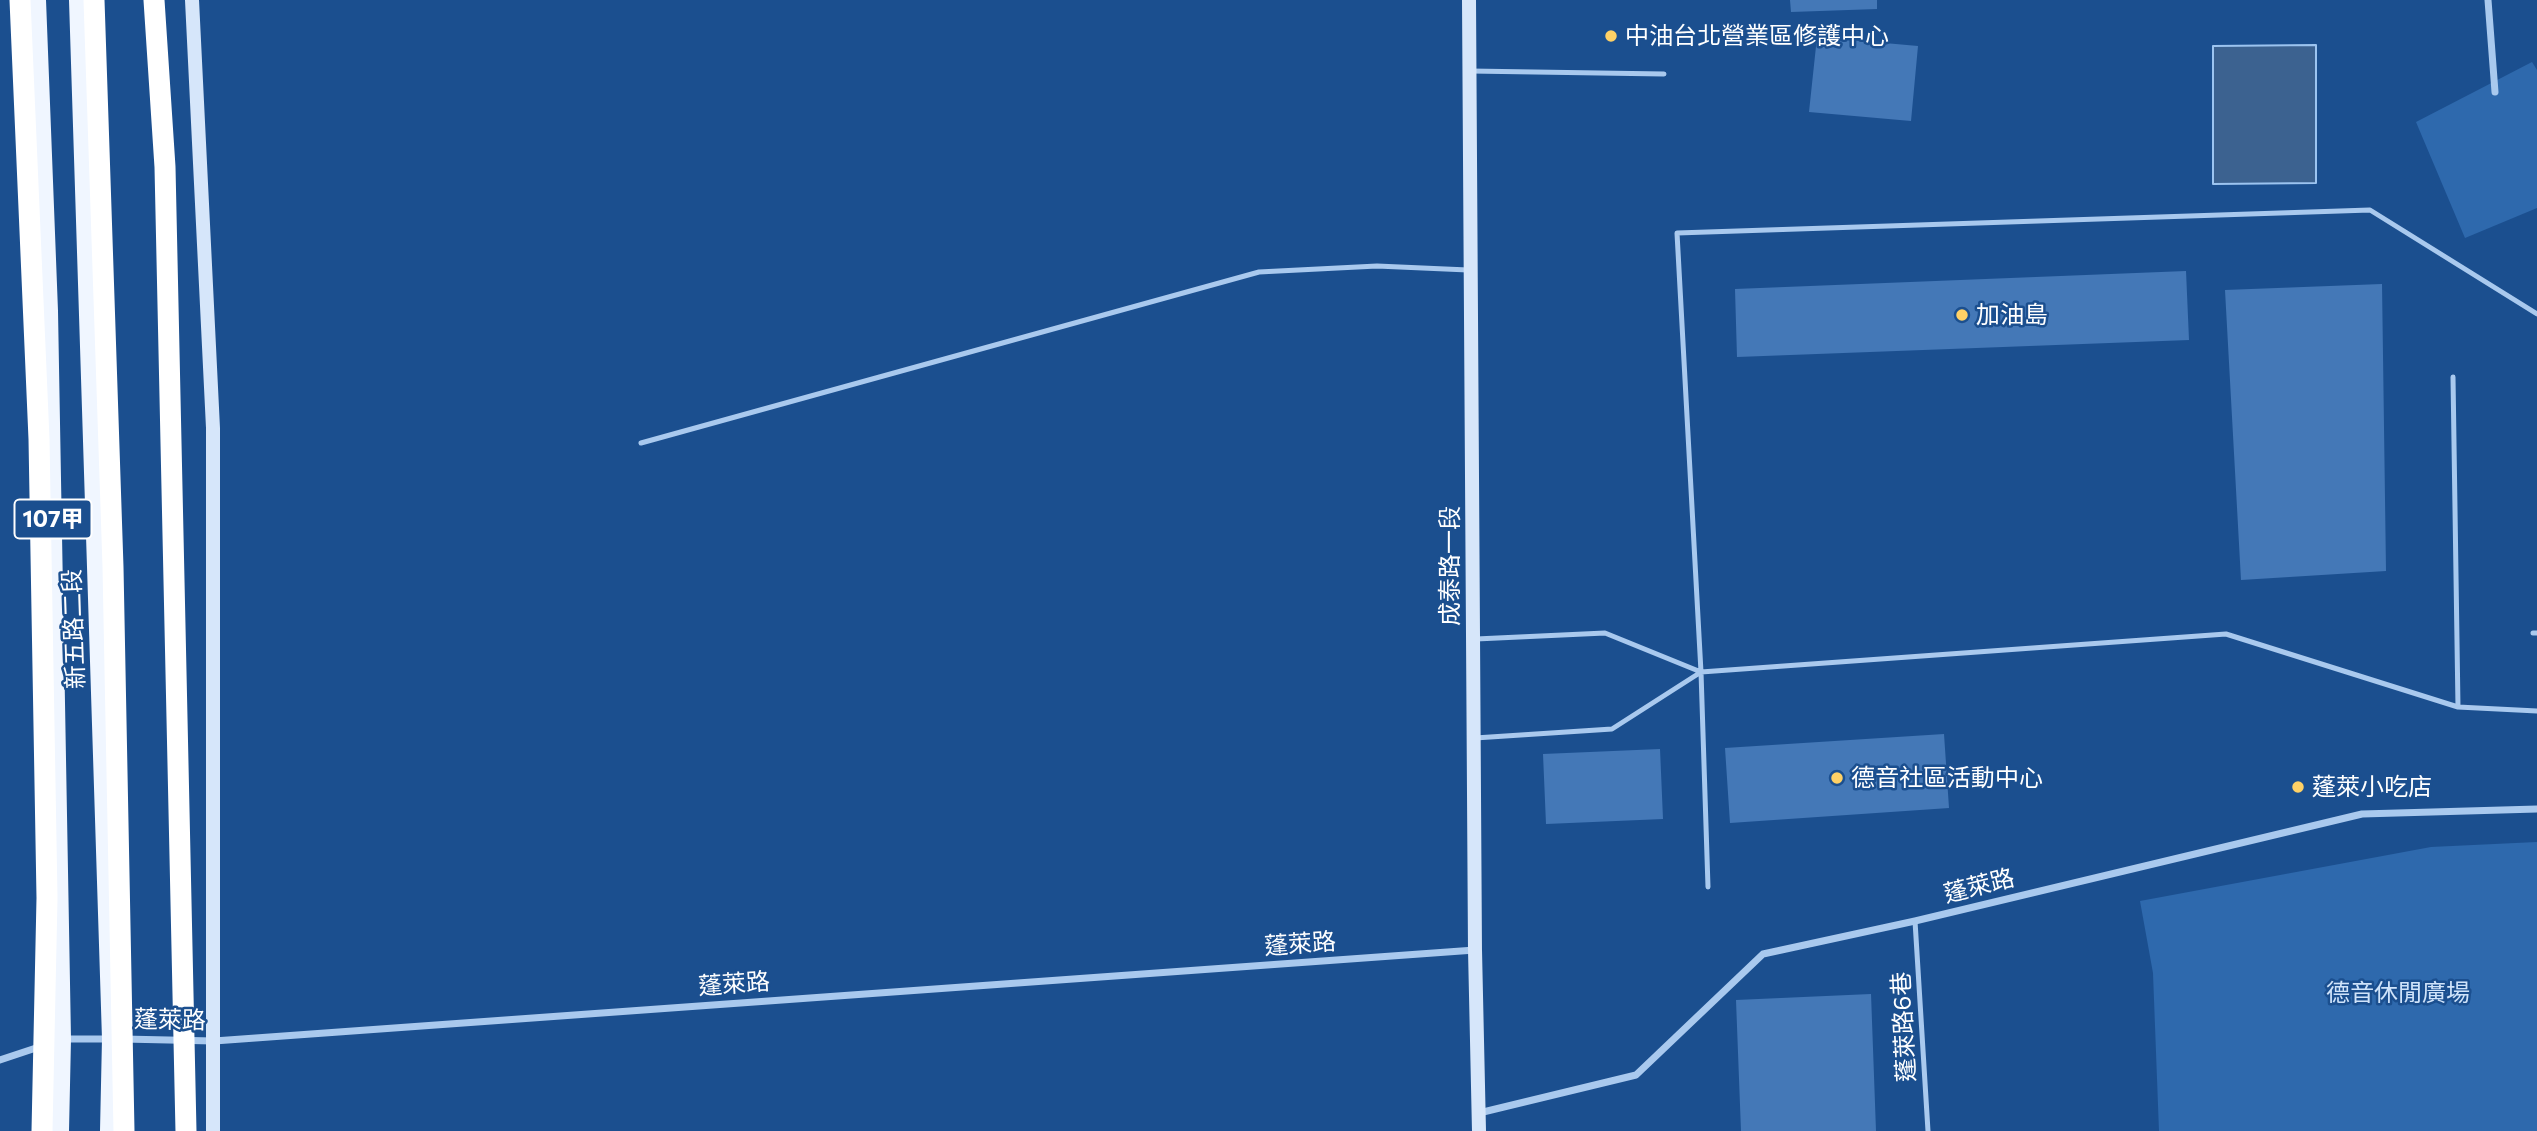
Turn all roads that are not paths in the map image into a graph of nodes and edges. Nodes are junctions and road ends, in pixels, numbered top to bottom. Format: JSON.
{"nodes":[{"id":1,"x":20,"y":0,"type":"edge"},
{"id":2,"x":37,"y":0,"type":"edge"},
{"id":3,"x":78,"y":0,"type":"edge"},
{"id":4,"x":94,"y":0,"type":"edge"},
{"id":5,"x":153,"y":0,"type":"edge"},
{"id":6,"x":192,"y":0,"type":"edge"},
{"id":7,"x":1469,"y":0,"type":"edge"},
{"id":8,"x":2488,"y":0,"type":"edge"},
{"id":9,"x":1470,"y":71,"type":"junction"},
{"id":10,"x":1664,"y":74,"type":"dead end"},
{"id":11,"x":2495,"y":92,"type":"dead end"},
{"id":12,"x":1471,"y":271,"type":"junction"},
{"id":13,"x":2537,"y":314,"type":"edge"},
{"id":14,"x":2452,"y":377,"type":"dead end"},
{"id":15,"x":641,"y":443,"type":"dead end"},
{"id":16,"x":1473,"y":639,"type":"junction"},
{"id":17,"x":1701,"y":672,"type":"junction"},
{"id":18,"x":2458,"y":707,"type":"junction"},
{"id":19,"x":2537,"y":711,"type":"edge"},
{"id":20,"x":1475,"y":738,"type":"junction"},
{"id":21,"x":2537,"y":809,"type":"edge"},
{"id":22,"x":1707,"y":887,"type":"dead end"},
{"id":23,"x":1915,"y":922,"type":"junction"},
{"id":24,"x":1475,"y":950,"type":"junction"},
{"id":25,"x":62,"y":1039,"type":"junction"},
{"id":26,"x":111,"y":1039,"type":"junction"},
{"id":27,"x":185,"y":1040,"type":"junction"},
{"id":28,"x":214,"y":1041,"type":"junction"},
{"id":29,"x":0,"y":1060,"type":"edge"},
{"id":30,"x":1479,"y":1113,"type":"junction"},
{"id":31,"x":41,"y":1131,"type":"edge"},
{"id":32,"x":60,"y":1131,"type":"edge"},
{"id":33,"x":109,"y":1131,"type":"edge"},
{"id":34,"x":124,"y":1131,"type":"edge"},
{"id":35,"x":186,"y":1131,"type":"edge"},
{"id":36,"x":214,"y":1131,"type":"edge"},
{"id":37,"x":1479,"y":1131,"type":"edge"},
{"id":38,"x":1928,"y":1131,"type":"edge"}],
"edges":[{"from":1,"to":31,"type":"highway","bridge":true},
{"from":2,"to":25,"type":"main road","name":"新五路二段","number":"107甲"},
{"from":3,"to":26,"type":"main road","name":"新五路二段","number":"107甲"},
{"from":4,"to":34,"type":"highway","bridge":true},
{"from":5,"to":27,"type":"highway"},
{"from":6,"to":28,"type":"main road"},
{"from":7,"to":9,"type":"main road","name":"成泰路一段"},
{"from":8,"to":11,"type":"street"},
{"from":9,"to":10,"type":"lane"},
{"from":9,"to":12,"type":"main road","name":"成泰路一段"},
{"from":12,"to":15,"type":"lane"},
{"from":12,"to":16,"type":"main road","name":"成泰路一段"},
{"from":13,"to":17,"type":"lane"},
{"from":14,"to":18,"type":"lane"},
{"from":16,"to":17,"type":"lane"},
{"from":16,"to":20,"type":"main road","name":"成泰路一段"},
{"from":17,"to":18,"type":"lane"},
{"from":17,"to":20,"type":"lane"},
{"from":17,"to":22,"type":"lane"},
{"from":18,"to":19,"type":"lane"},
{"from":20,"to":24,"type":"main road","name":"成泰路一段"},
{"from":21,"to":23,"type":"street","name":"蓬萊路"},
{"from":23,"to":30,"type":"street","name":"蓬萊路"},
{"from":23,"to":38,"type":"lane","name":"蓬萊路6巷"},
{"from":24,"to":28,"type":"street","name":"蓬萊路"},
{"from":24,"to":30,"type":"main road","name":"成泰路一段"},
{"from":25,"to":26,"type":"street","name":"蓬萊路"},
{"from":25,"to":29,"type":"street","name":"蓬萊路"},
{"from":25,"to":32,"type":"main road","name":"新五路二段","number":"107甲"},
{"from":26,"to":27,"type":"street","name":"蓬萊路"},
{"from":26,"to":33,"type":"main road","name":"新五路二段","number":"107甲"},
{"from":27,"to":28,"type":"street","name":"蓬萊路"},
{"from":27,"to":35,"type":"highway"},
{"from":28,"to":36,"type":"main road"},
{"from":30,"to":37,"type":"main road","name":"成泰路一段"}]}
